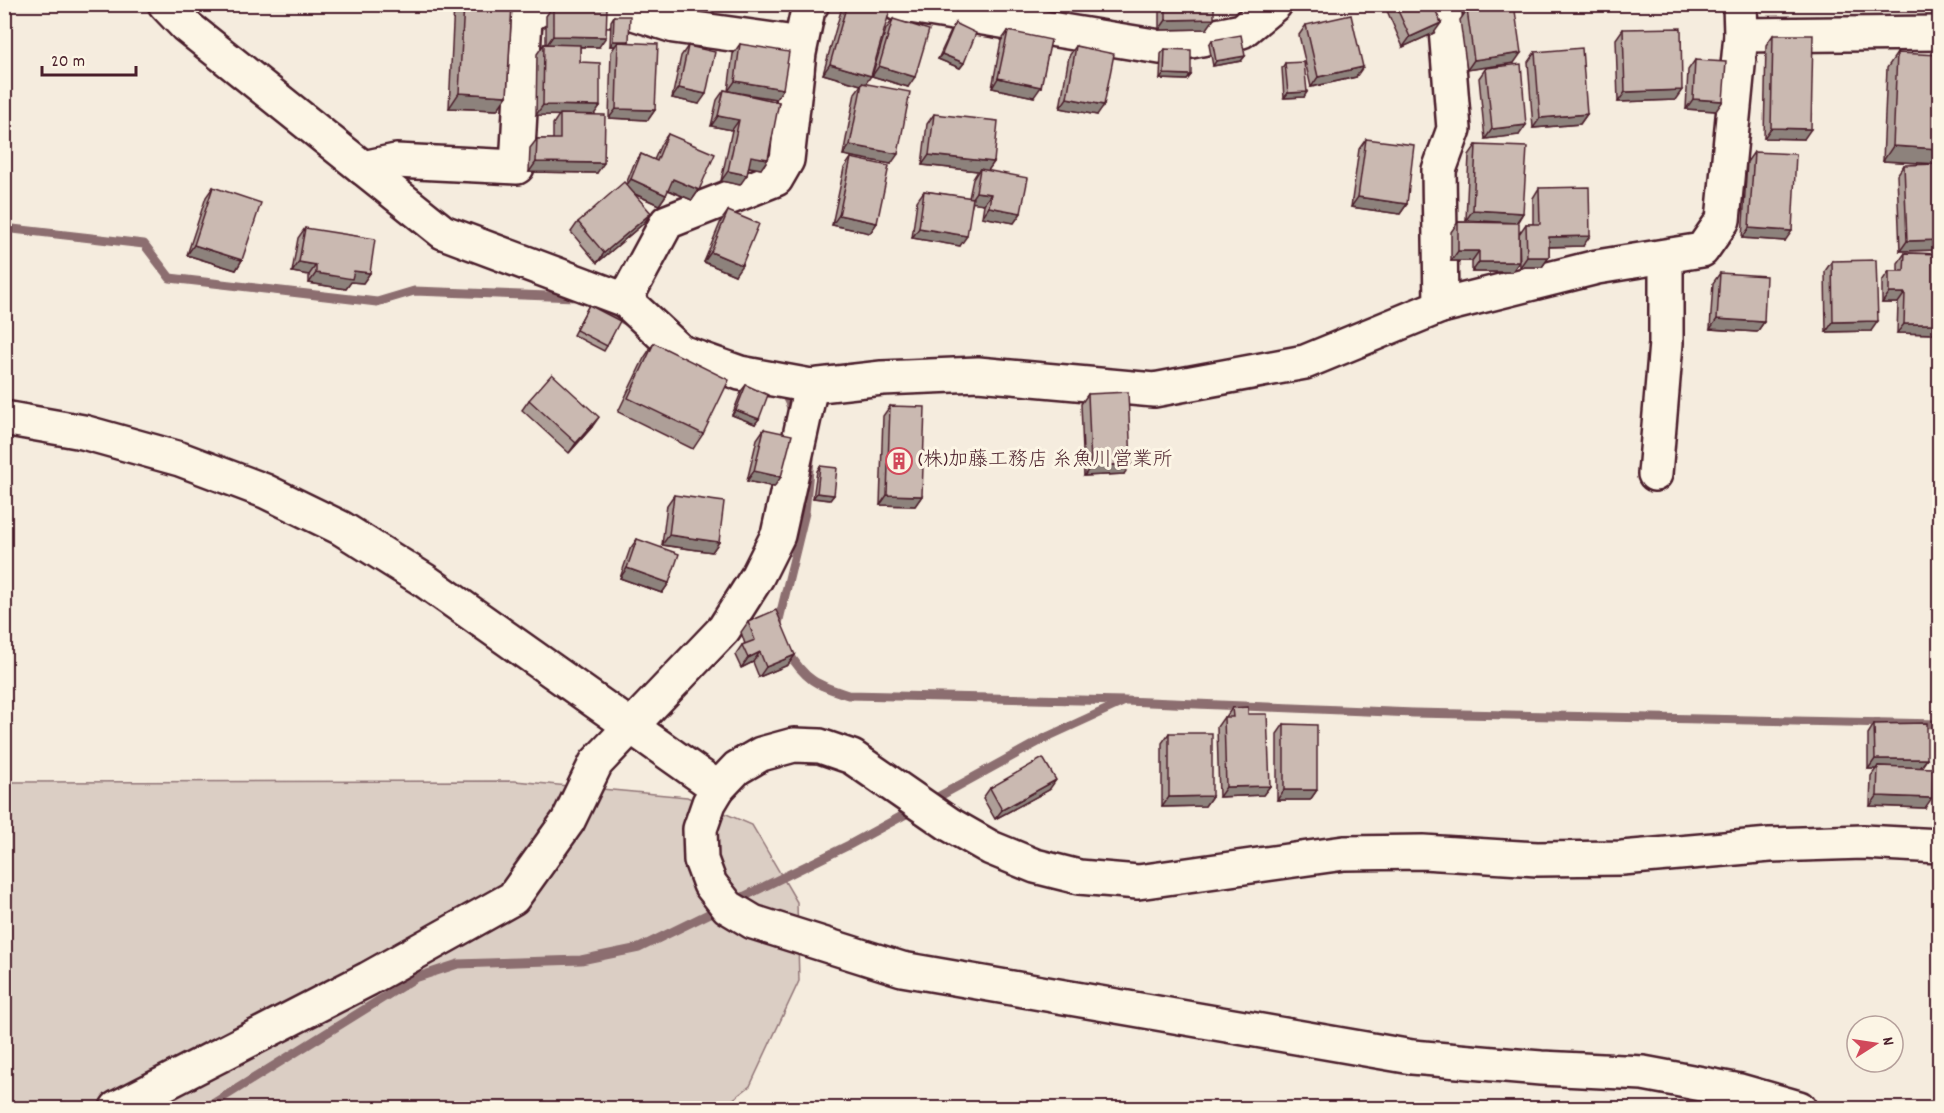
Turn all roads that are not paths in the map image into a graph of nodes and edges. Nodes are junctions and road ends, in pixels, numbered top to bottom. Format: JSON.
{"nodes":[{"id":1,"x":165,"y":4,"type":"edge"},
{"id":2,"x":547,"y":4,"type":"edge"},
{"id":3,"x":812,"y":4,"type":"edge"},
{"id":4,"x":898,"y":4,"type":"edge"},
{"id":5,"x":1275,"y":4,"type":"edge"},
{"id":6,"x":1444,"y":4,"type":"edge"},
{"id":7,"x":1741,"y":20,"type":"edge"},
{"id":8,"x":1940,"y":33,"type":"edge"},
{"id":9,"x":797,"y":72,"type":"junction"},
{"id":10,"x":363,"y":168,"type":"junction"},
{"id":11,"x":1666,"y":257,"type":"junction"},
{"id":12,"x":625,"y":300,"type":"junction"},
{"id":13,"x":1440,"y":306,"type":"junction"},
{"id":14,"x":811,"y":386,"type":"junction"},
{"id":15,"x":4,"y":418,"type":"edge"},
{"id":16,"x":1654,"y":474,"type":"dead end"},
{"id":17,"x":631,"y":727,"type":"junction"},
{"id":18,"x":718,"y":788,"type":"junction"},
{"id":19,"x":1940,"y":846,"type":"edge"},
{"id":20,"x":117,"y":1108,"type":"edge"},
{"id":21,"x":1799,"y":1108,"type":"edge"}],
"edges":[{"from":1,"to":10,"type":"street"},
{"from":2,"to":9,"type":"street"},
{"from":2,"to":10,"type":"street"},
{"from":3,"to":9,"type":"street"},
{"from":4,"to":5,"type":"street"},
{"from":6,"to":13,"type":"street"},
{"from":7,"to":8,"type":"street"},
{"from":7,"to":11,"type":"street"},
{"from":9,"to":12,"type":"street"},
{"from":10,"to":12,"type":"street"},
{"from":11,"to":13,"type":"street"},
{"from":11,"to":16,"type":"street"},
{"from":12,"to":14,"type":"street"},
{"from":13,"to":14,"type":"street"},
{"from":14,"to":17,"type":"street"},
{"from":15,"to":17,"type":"street"},
{"from":17,"to":18,"type":"street"},
{"from":17,"to":20,"type":"street"},
{"from":18,"to":19,"type":"street"},
{"from":18,"to":21,"type":"street"}]}
